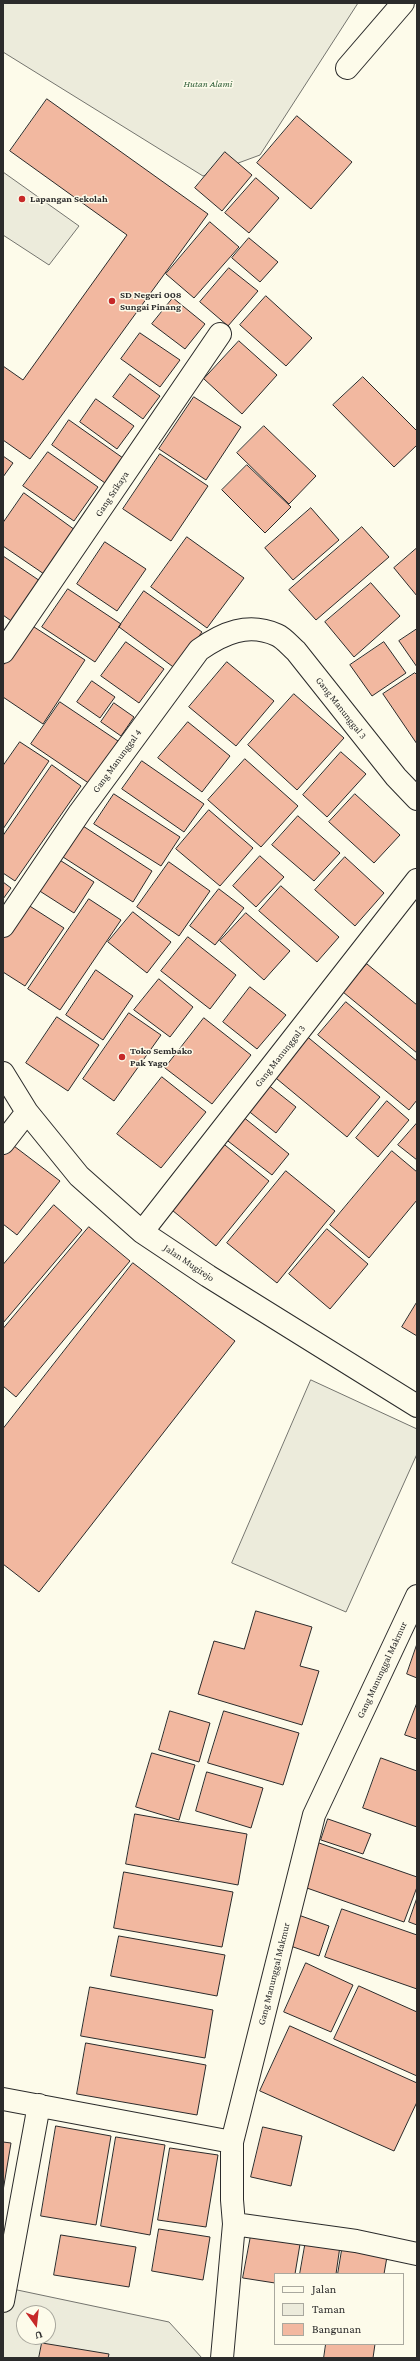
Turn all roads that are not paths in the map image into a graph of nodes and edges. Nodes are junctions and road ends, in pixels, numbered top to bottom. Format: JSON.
{"nodes":[{"id":1,"x":403,"y":3,"type":"edge"},
{"id":2,"x":348,"y":68,"type":"dead end"},
{"id":3,"x":220,"y":334,"type":"dead end"},
{"id":4,"x":257,"y":629,"type":"joint"},
{"id":5,"x":3,"y":652,"type":"edge"},
{"id":6,"x":417,"y":799,"type":"edge"},
{"id":7,"x":417,"y":880,"type":"edge"},
{"id":8,"x":3,"y":926,"type":"edge"},
{"id":9,"x":3,"y":1073,"type":"edge"},
{"id":10,"x":27,"y":1112,"type":"junction"},
{"id":11,"x":3,"y":1143,"type":"edge"},
{"id":12,"x":142,"y":1232,"type":"junction"},
{"id":13,"x":417,"y":1406,"type":"edge"},
{"id":14,"x":417,"y":1596,"type":"edge"},
{"id":15,"x":3,"y":2099,"type":"edge"},
{"id":16,"x":39,"y":2105,"type":"junction"},
{"id":17,"x":232,"y":2142,"type":"junction"},
{"id":18,"x":234,"y":2224,"type":"junction"},
{"id":19,"x":417,"y":2254,"type":"edge"},
{"id":20,"x":3,"y":2301,"type":"edge"},
{"id":21,"x":222,"y":2358,"type":"edge"}],
"edges":[{"from":1,"to":2,"type":"street"},
{"from":3,"to":5,"type":"street","name":"Gang Srikaya"},
{"from":4,"to":6,"type":"street","name":"Gang Manunggal 3"},
{"from":4,"to":8,"type":"street","name":"Gang Manunggal 4"},
{"from":7,"to":12,"type":"street","name":"Gang Manunggal 3"},
{"from":9,"to":10,"type":"street","name":"Jalan Mugirejo"},
{"from":10,"to":11,"type":"street"},
{"from":10,"to":12,"type":"street","name":"Jalan Mugirejo"},
{"from":12,"to":13,"type":"street","name":"Jalan Mugirejo"},
{"from":14,"to":17,"type":"street","name":"Gang Manunggal Makmur"},
{"from":15,"to":16,"type":"street"},
{"from":16,"to":17,"type":"street"},
{"from":16,"to":20,"type":"street"},
{"from":17,"to":18,"type":"street","name":"Gang Manunggal Makmur"},
{"from":18,"to":19,"type":"street"},
{"from":18,"to":21,"type":"street","name":"Gang Manunggal Makmur"}]}
